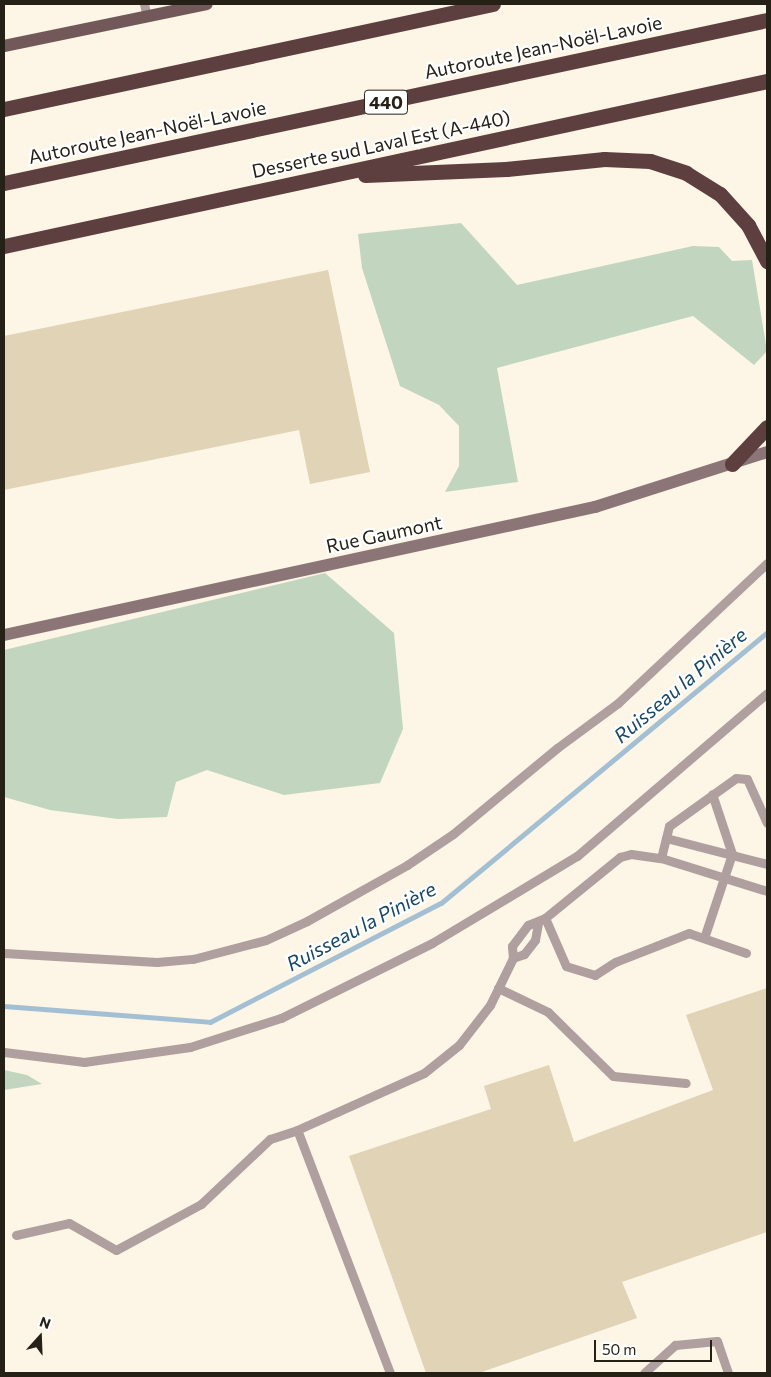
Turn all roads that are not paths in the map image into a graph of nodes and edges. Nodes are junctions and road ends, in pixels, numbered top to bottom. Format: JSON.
{"nodes":[{"id":1,"x":207,"y":4,"type":"edge"},
{"id":2,"x":493,"y":4,"type":"edge"},
{"id":3,"x":146,"y":10,"type":"edge"},
{"id":4,"x":767,"y":20,"type":"edge"},
{"id":5,"x":4,"y":46,"type":"edge"},
{"id":6,"x":767,"y":81,"type":"edge"},
{"id":7,"x":4,"y":109,"type":"edge"},
{"id":8,"x":321,"y":177,"type":"junction"},
{"id":9,"x":4,"y":183,"type":"edge"},
{"id":10,"x":4,"y":246,"type":"edge"},
{"id":11,"x":767,"y":261,"type":"edge"},
{"id":12,"x":767,"y":427,"type":"edge"},
{"id":13,"x":767,"y":452,"type":"edge"},
{"id":14,"x":732,"y":464,"type":"junction"},
{"id":15,"x":767,"y":563,"type":"edge"},
{"id":16,"x":4,"y":634,"type":"edge"},
{"id":17,"x":767,"y":693,"type":"edge"},
{"id":18,"x":712,"y":794,"type":"junction"},
{"id":19,"x":767,"y":823,"type":"edge"},
{"id":20,"x":666,"y":838,"type":"junction"},
{"id":21,"x":732,"y":854,"type":"junction"},
{"id":22,"x":661,"y":858,"type":"junction"},
{"id":23,"x":767,"y":864,"type":"edge"},
{"id":24,"x":722,"y":877,"type":"junction"},
{"id":25,"x":767,"y":891,"type":"edge"},
{"id":26,"x":542,"y":920,"type":"junction"},
{"id":27,"x":704,"y":938,"type":"junction"},
{"id":28,"x":4,"y":953,"type":"edge"},
{"id":29,"x":746,"y":953,"type":"dead end"},
{"id":30,"x":513,"y":958,"type":"junction"},
{"id":31,"x":498,"y":988,"type":"junction"},
{"id":32,"x":4,"y":1052,"type":"edge"},
{"id":33,"x":686,"y":1083,"type":"dead end"},
{"id":34,"x":297,"y":1130,"type":"junction"},
{"id":35,"x":16,"y":1235,"type":"dead end"},
{"id":36,"x":390,"y":1373,"type":"edge"},
{"id":37,"x":644,"y":1373,"type":"edge"},
{"id":38,"x":728,"y":1373,"type":"edge"}],
"edges":[{"from":1,"to":3,"type":"main road"},
{"from":2,"to":7,"type":"highway"},
{"from":3,"to":5,"type":"main road"},
{"from":4,"to":9,"type":"highway","name":"Autoroute Jean-Noël-Lavoie","number":"440"},
{"from":6,"to":8,"type":"highway","name":"Desserte sud Laval Est (A-440)"},
{"from":8,"to":10,"type":"highway","name":"Desserte sud Laval Est (A-440)"},
{"from":8,"to":11,"type":"highway"},
{"from":12,"to":14,"type":"highway"},
{"from":13,"to":14,"type":"street","name":"Rue Gaumont"},
{"from":14,"to":16,"type":"street","name":"Rue Gaumont"},
{"from":15,"to":28,"type":"lane"},
{"from":17,"to":32,"type":"lane"},
{"from":18,"to":19,"type":"lane"},
{"from":18,"to":20,"type":"lane"},
{"from":18,"to":21,"type":"lane"},
{"from":20,"to":21,"type":"lane"},
{"from":20,"to":22,"type":"lane"},
{"from":21,"to":23,"type":"lane"},
{"from":21,"to":24,"type":"lane"},
{"from":22,"to":24,"type":"lane"},
{"from":22,"to":26,"type":"lane"},
{"from":24,"to":25,"type":"lane"},
{"from":24,"to":27,"type":"lane"},
{"from":26,"to":27,"type":"lane"},
{"from":26,"to":30,"type":"lane"},
{"from":26,"to":30,"type":"lane"},
{"from":27,"to":29,"type":"lane"},
{"from":30,"to":31,"type":"lane"},
{"from":31,"to":33,"type":"lane"},
{"from":31,"to":34,"type":"lane"},
{"from":34,"to":35,"type":"lane"},
{"from":34,"to":36,"type":"lane"},
{"from":37,"to":38,"type":"lane"}]}
